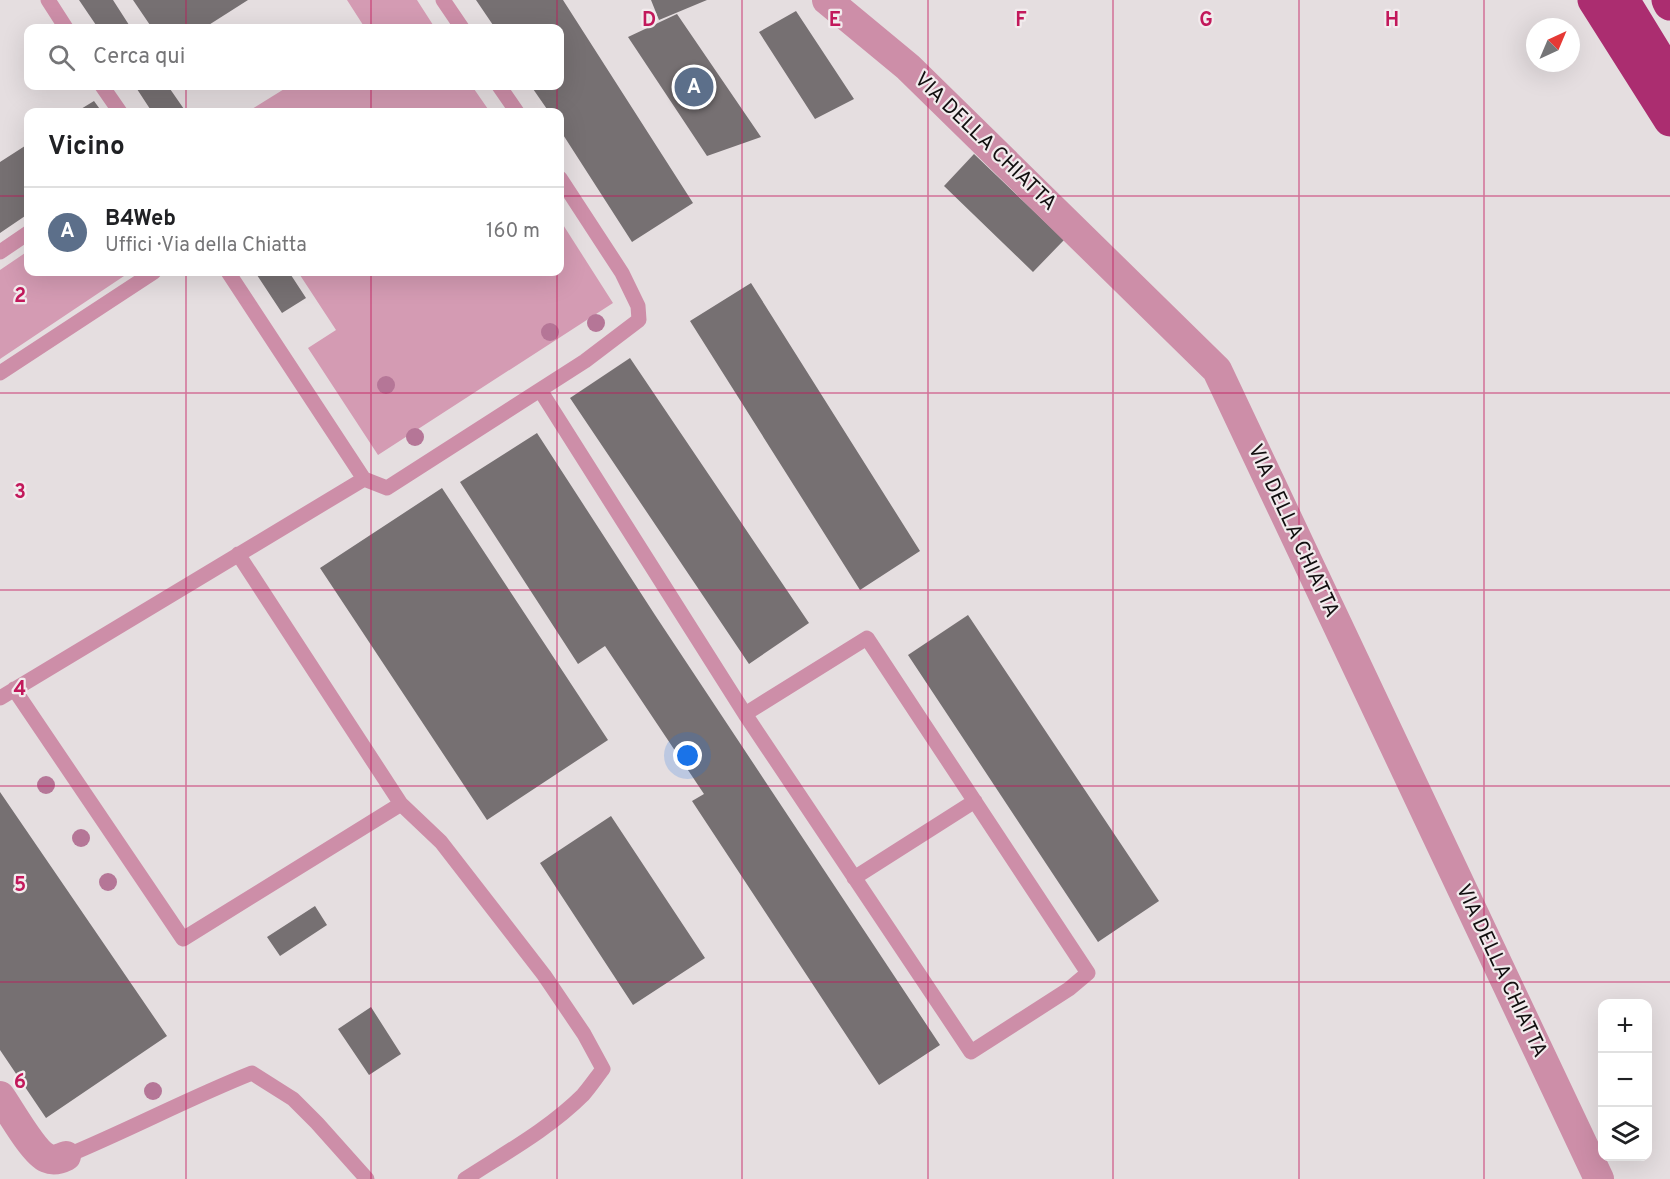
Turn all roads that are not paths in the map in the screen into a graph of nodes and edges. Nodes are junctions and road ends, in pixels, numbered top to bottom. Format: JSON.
{"nodes":[{"id":1,"x":48,"y":0,"type":"edge"},
{"id":2,"x":443,"y":0,"type":"edge"},
{"id":3,"x":827,"y":0,"type":"edge"},
{"id":4,"x":1594,"y":0,"type":"edge"},
{"id":5,"x":1623,"y":0,"type":"edge"},
{"id":6,"x":1668,"y":0,"type":"edge"},
{"id":7,"x":1670,"y":4,"type":"edge"},
{"id":8,"x":63,"y":24,"type":"edge"},
{"id":9,"x":459,"y":24,"type":"edge"},
{"id":10,"x":1670,"y":77,"type":"edge"},
{"id":11,"x":105,"y":90,"type":"edge"},
{"id":12,"x":502,"y":90,"type":"edge"},
{"id":13,"x":117,"y":108,"type":"edge"},
{"id":14,"x":514,"y":108,"type":"edge"},
{"id":15,"x":1670,"y":120,"type":"edge"},
{"id":16,"x":564,"y":184,"type":"edge"},
{"id":17,"x":24,"y":236,"type":"edge"},
{"id":18,"x":0,"y":252,"type":"edge"},
{"id":19,"x":148,"y":276,"type":"edge"},
{"id":20,"x":231,"y":276,"type":"edge"},
{"id":21,"x":0,"y":373,"type":"edge"},
{"id":22,"x":540,"y":390,"type":"junction"},
{"id":23,"x":364,"y":479,"type":"junction"},
{"id":24,"x":238,"y":554,"type":"junction"},
{"id":25,"x":14,"y":689,"type":"junction"},
{"id":26,"x":0,"y":698,"type":"edge"},
{"id":27,"x":745,"y":714,"type":"junction"},
{"id":28,"x":975,"y":801,"type":"junction"},
{"id":29,"x":401,"y":804,"type":"junction"},
{"id":30,"x":854,"y":878,"type":"junction"},
{"id":31,"x":0,"y":1096,"type":"edge"},
{"id":32,"x":66,"y":1156,"type":"joint"},
{"id":33,"x":367,"y":1179,"type":"edge"},
{"id":34,"x":465,"y":1179,"type":"edge"},
{"id":35,"x":1599,"y":1179,"type":"edge"}],
"edges":[{"from":1,"to":8,"type":"lane"},
{"from":2,"to":9,"type":"lane"},
{"from":3,"to":35,"type":"street","name":"VIA DELLA CHIATTA"},
{"from":4,"to":15,"type":"highway"},
{"from":5,"to":10,"type":"highway"},
{"from":6,"to":7,"type":"highway"},
{"from":11,"to":13,"type":"lane"},
{"from":12,"to":14,"type":"lane"},
{"from":16,"to":22,"type":"lane"},
{"from":17,"to":18,"type":"lane"},
{"from":19,"to":21,"type":"lane"},
{"from":20,"to":23,"type":"lane"},
{"from":22,"to":23,"type":"lane"},
{"from":22,"to":27,"type":"lane"},
{"from":23,"to":24,"type":"lane"},
{"from":24,"to":25,"type":"lane"},
{"from":24,"to":29,"type":"lane"},
{"from":25,"to":26,"type":"lane"},
{"from":25,"to":29,"type":"lane"},
{"from":27,"to":28,"type":"lane"},
{"from":27,"to":30,"type":"lane"},
{"from":28,"to":30,"type":"lane"},
{"from":28,"to":30,"type":"lane"},
{"from":29,"to":34,"type":"lane"},
{"from":31,"to":32,"type":"street"},
{"from":32,"to":33,"type":"lane"}]}
